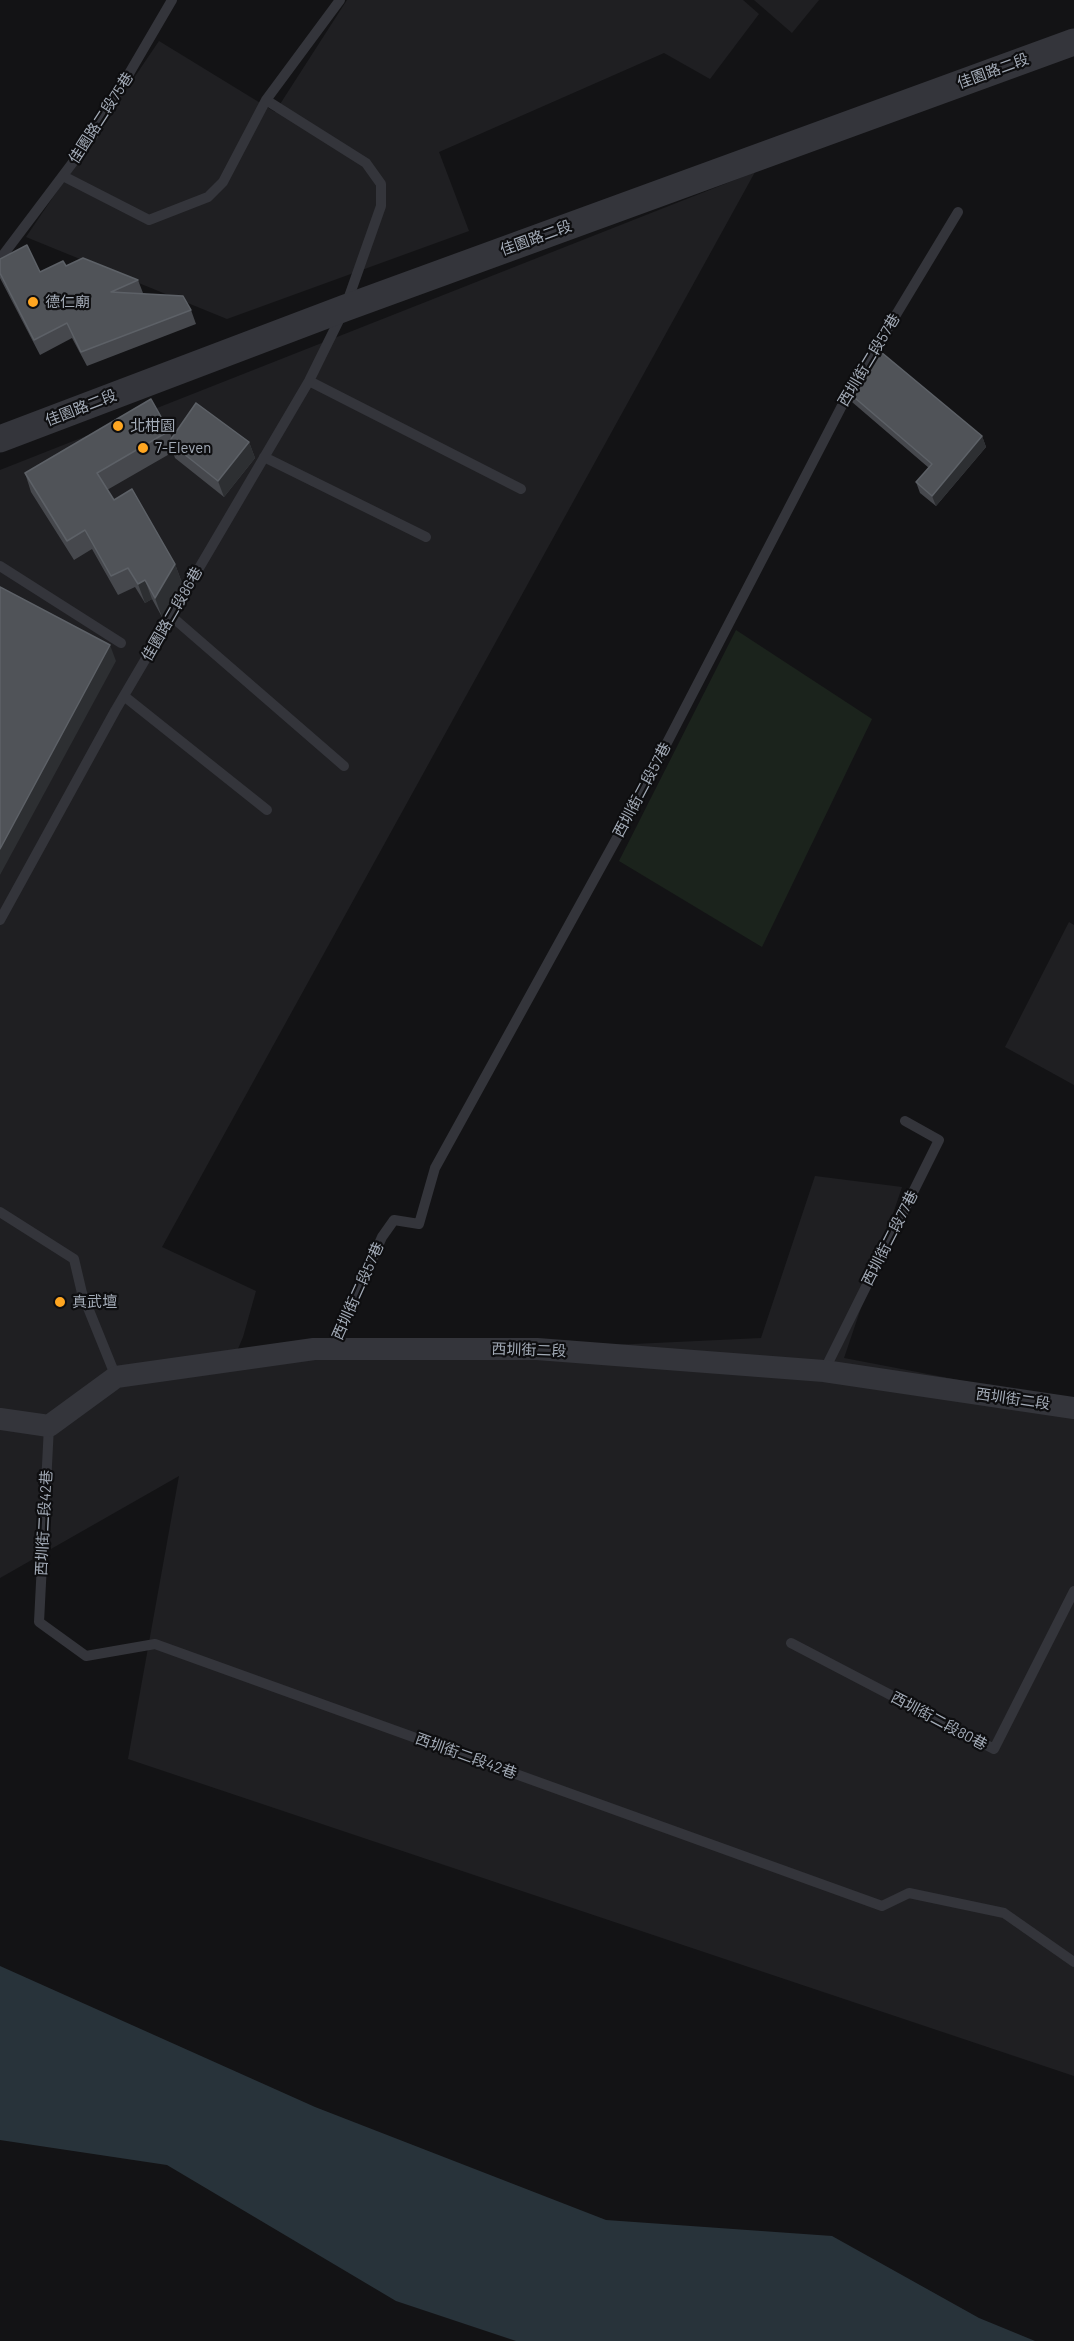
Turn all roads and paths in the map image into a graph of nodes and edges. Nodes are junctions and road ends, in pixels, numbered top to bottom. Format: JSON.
{"nodes":[{"id":1,"x":172,"y":0,"type":"edge"},
{"id":2,"x":340,"y":0,"type":"edge"},
{"id":3,"x":1074,"y":42,"type":"edge"},
{"id":4,"x":266,"y":100,"type":"junction"},
{"id":5,"x":63,"y":176,"type":"junction"},
{"id":6,"x":958,"y":212,"type":"dead end"},
{"id":7,"x":0,"y":259,"type":"edge"},
{"id":8,"x":345,"y":308,"type":"junction"},
{"id":9,"x":309,"y":381,"type":"junction"},
{"id":10,"x":0,"y":439,"type":"edge"},
{"id":11,"x":264,"y":457,"type":"junction"},
{"id":12,"x":521,"y":489,"type":"dead end"},
{"id":13,"x":426,"y":537,"type":"dead end"},
{"id":14,"x":0,"y":566,"type":"edge"},
{"id":15,"x":171,"y":616,"type":"junction"},
{"id":16,"x":121,"y":643,"type":"dead end"},
{"id":17,"x":124,"y":696,"type":"junction"},
{"id":18,"x":344,"y":766,"type":"dead end"},
{"id":19,"x":267,"y":810,"type":"dead end"},
{"id":20,"x":0,"y":920,"type":"edge"},
{"id":21,"x":905,"y":1121,"type":"dead end"},
{"id":22,"x":0,"y":1212,"type":"edge"},
{"id":23,"x":332,"y":1349,"type":"junction"},
{"id":24,"x":824,"y":1371,"type":"junction"},
{"id":25,"x":116,"y":1377,"type":"junction"},
{"id":26,"x":1074,"y":1408,"type":"edge"},
{"id":27,"x":0,"y":1419,"type":"edge"},
{"id":28,"x":49,"y":1426,"type":"junction"},
{"id":29,"x":1072,"y":1598,"type":"edge"},
{"id":30,"x":791,"y":1643,"type":"dead end"},
{"id":31,"x":1074,"y":1962,"type":"edge"}],
"edges":[{"from":1,"to":5,"type":"lane","name":"佳園路二段75巷"},
{"from":2,"to":4,"type":"lane"},
{"from":3,"to":8,"type":"street","name":"佳園路二段"},
{"from":4,"to":5,"type":"lane"},
{"from":4,"to":8,"type":"lane","name":"佳園路二段86巷"},
{"from":5,"to":7,"type":"lane","name":"佳園路二段75巷"},
{"from":6,"to":23,"type":"lane","name":"西圳街二段57巷"},
{"from":8,"to":9,"type":"lane","name":"佳園路二段86巷"},
{"from":8,"to":10,"type":"street","name":"佳園路二段"},
{"from":9,"to":11,"type":"lane","name":"佳園路二段86巷"},
{"from":9,"to":12,"type":"lane"},
{"from":11,"to":13,"type":"lane"},
{"from":11,"to":15,"type":"lane","name":"佳園路二段86巷"},
{"from":14,"to":16,"type":"lane"},
{"from":15,"to":17,"type":"lane","name":"佳園路二段86巷"},
{"from":15,"to":18,"type":"lane"},
{"from":17,"to":19,"type":"lane"},
{"from":17,"to":20,"type":"lane","name":"佳園路二段86巷"},
{"from":21,"to":24,"type":"lane","name":"西圳街二段77巷"},
{"from":22,"to":25,"type":"lane"},
{"from":23,"to":24,"type":"street","name":"西圳街二段"},
{"from":23,"to":25,"type":"street","name":"西圳街二段"},
{"from":24,"to":26,"type":"street","name":"西圳街二段"},
{"from":25,"to":28,"type":"street","name":"西圳街二段"},
{"from":27,"to":28,"type":"street"},
{"from":28,"to":31,"type":"lane","name":"西圳街二段42巷"},
{"from":29,"to":30,"type":"lane","name":"西圳街二段80巷"}]}
